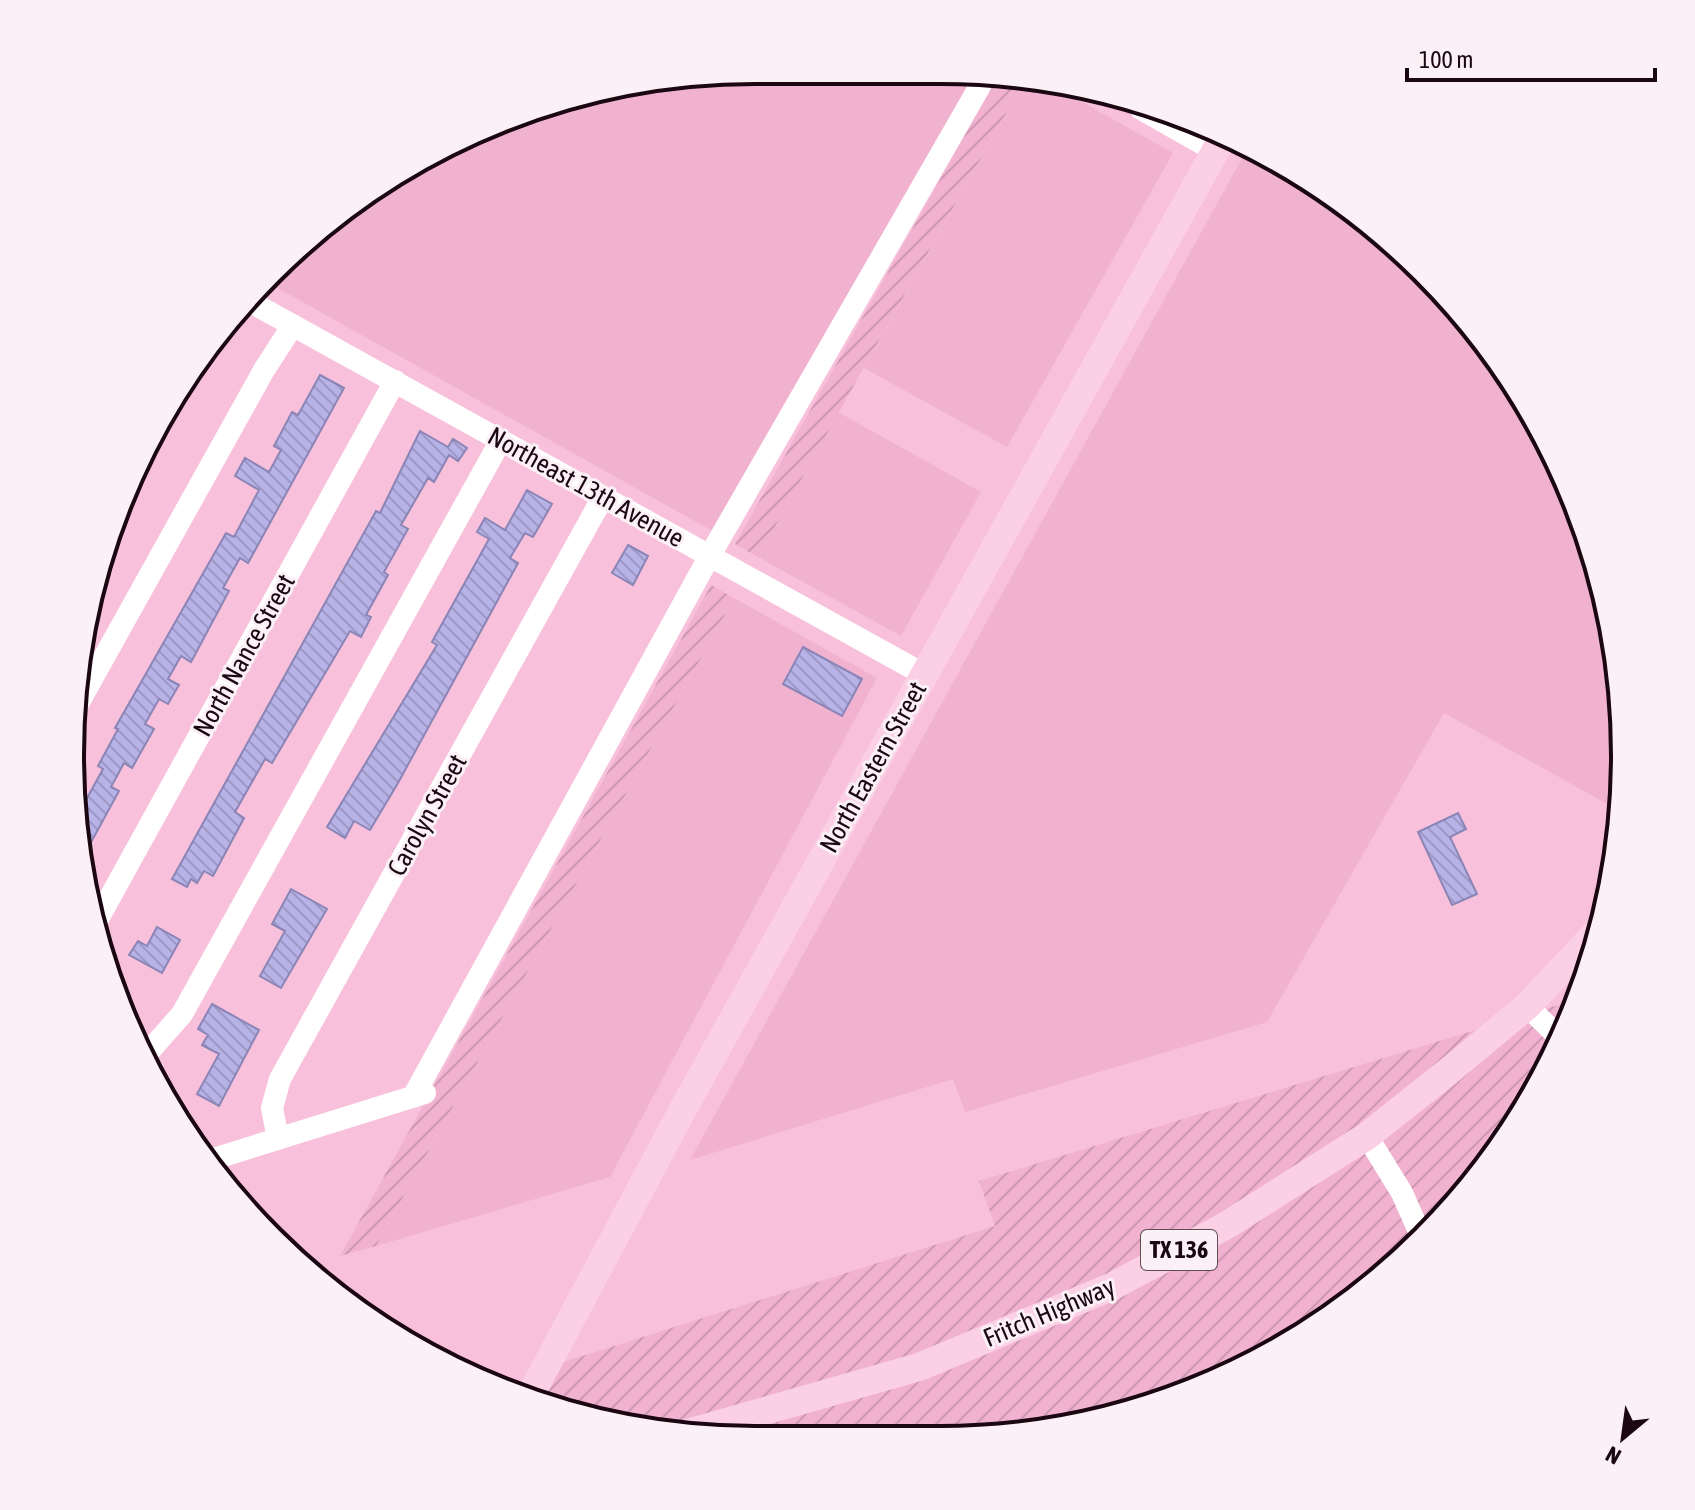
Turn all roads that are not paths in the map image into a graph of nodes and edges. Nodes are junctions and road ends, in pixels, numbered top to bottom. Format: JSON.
{"nodes":[{"id":1,"x":981,"y":85,"type":"edge"},
{"id":2,"x":1195,"y":134,"type":"edge"},
{"id":3,"x":1218,"y":145,"type":"edge"},
{"id":4,"x":258,"y":306,"type":"edge"},
{"id":5,"x":293,"y":325,"type":"junction"},
{"id":6,"x":395,"y":381,"type":"junction"},
{"id":7,"x":501,"y":440,"type":"junction"},
{"id":8,"x":603,"y":497,"type":"junction"},
{"id":9,"x":709,"y":557,"type":"junction"},
{"id":10,"x":925,"y":675,"type":"junction"},
{"id":11,"x":88,"y":686,"type":"edge"},
{"id":12,"x":103,"y":910,"type":"edge"},
{"id":13,"x":1582,"y":948,"type":"edge"},
{"id":14,"x":1527,"y":1006,"type":"junction"},
{"id":15,"x":1552,"y":1030,"type":"edge"},
{"id":16,"x":151,"y":1049,"type":"edge"},
{"id":17,"x":1367,"y":1136,"type":"junction"},
{"id":18,"x":278,"y":1139,"type":"junction"},
{"id":19,"x":219,"y":1157,"type":"edge"},
{"id":20,"x":1417,"y":1226,"type":"edge"},
{"id":21,"x":534,"y":1388,"type":"edge"},
{"id":22,"x":715,"y":1425,"type":"edge"}],
"edges":[{"from":1,"to":9,"type":"street"},
{"from":2,"to":3,"type":"street"},
{"from":3,"to":10,"type":"main road","name":"North Eastern Street"},
{"from":4,"to":5,"type":"street","name":"Northeast 13th Avenue"},
{"from":5,"to":6,"type":"street","name":"Northeast 13th Avenue"},
{"from":5,"to":11,"type":"street"},
{"from":6,"to":7,"type":"street","name":"Northeast 13th Avenue"},
{"from":6,"to":12,"type":"street","name":"North Nance Street"},
{"from":7,"to":8,"type":"street","name":"Northeast 13th Avenue"},
{"from":7,"to":16,"type":"street"},
{"from":8,"to":9,"type":"street","name":"Northeast 13th Avenue"},
{"from":8,"to":18,"type":"street","name":"Carolyn Street"},
{"from":9,"to":10,"type":"street","name":"Northeast 13th Avenue"},
{"from":9,"to":18,"type":"street"},
{"from":10,"to":21,"type":"main road","name":"North Eastern Street"},
{"from":13,"to":14,"type":"main road","name":"Fritch Highway","number":"TX 136"},
{"from":14,"to":15,"type":"street"},
{"from":14,"to":17,"type":"main road","name":"Fritch Highway","number":"TX 136"},
{"from":17,"to":20,"type":"street"},
{"from":17,"to":22,"type":"main road","name":"Fritch Highway","number":"TX 136"},
{"from":18,"to":19,"type":"street"}]}
